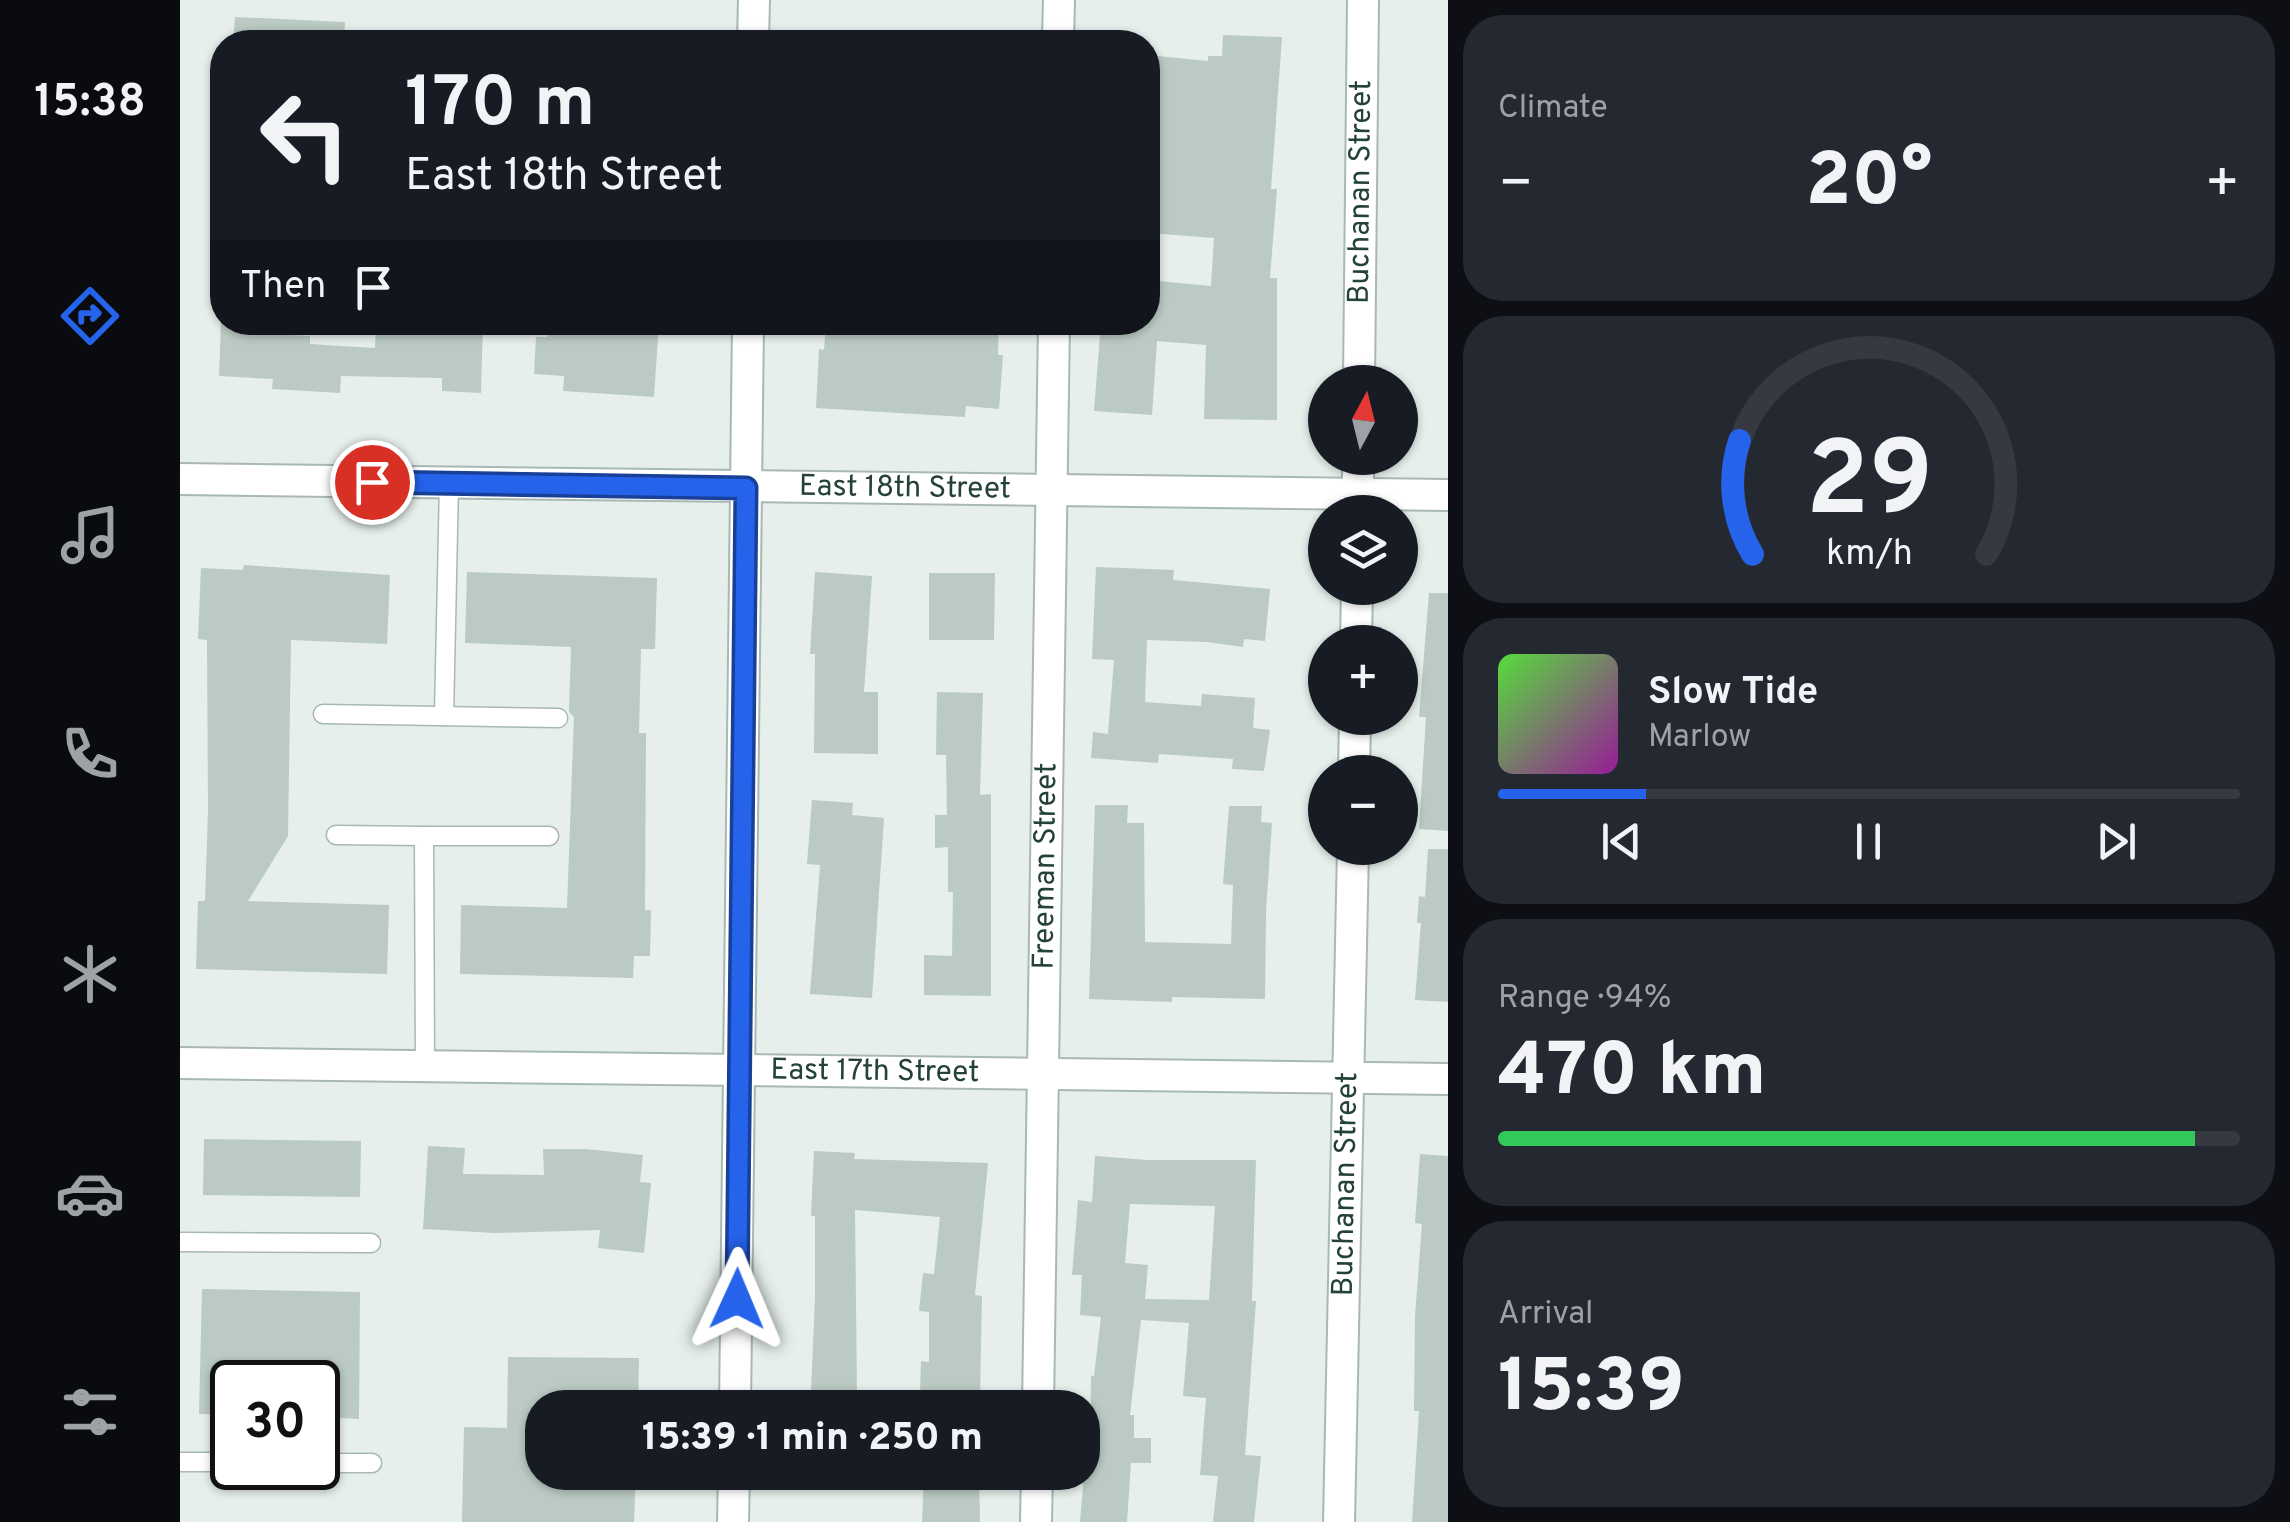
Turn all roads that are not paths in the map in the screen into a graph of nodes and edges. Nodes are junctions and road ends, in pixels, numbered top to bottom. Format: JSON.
{"nodes":[{"id":1,"x":754,"y":0,"type":"edge"},
{"id":2,"x":1059,"y":0,"type":"edge"},
{"id":3,"x":1364,"y":0,"type":"edge"},
{"id":4,"x":753,"y":30,"type":"edge"},
{"id":5,"x":1058,"y":30,"type":"edge"},
{"id":6,"x":748,"y":335,"type":"edge"},
{"id":7,"x":1054,"y":335,"type":"edge"},
{"id":8,"x":1359,"y":365,"type":"edge"},
{"id":9,"x":180,"y":480,"type":"edge"},
{"id":10,"x":450,"y":484,"type":"junction"},
{"id":11,"x":746,"y":488,"type":"junction"},
{"id":12,"x":1051,"y":491,"type":"junction"},
{"id":13,"x":1448,"y":495,"type":"edge"},
{"id":14,"x":1418,"y":498,"type":"edge"},
{"id":15,"x":1308,"y":501,"type":"edge"},
{"id":16,"x":323,"y":714,"type":"dead end"},
{"id":17,"x":444,"y":716,"type":"junction"},
{"id":18,"x":558,"y":718,"type":"dead end"},
{"id":19,"x":336,"y":835,"type":"dead end"},
{"id":20,"x":424,"y":836,"type":"junction"},
{"id":21,"x":549,"y":836,"type":"dead end"},
{"id":22,"x":1352,"y":865,"type":"edge"},
{"id":23,"x":180,"y":1063,"type":"edge"},
{"id":24,"x":425,"y":1067,"type":"junction"},
{"id":25,"x":741,"y":1072,"type":"junction"},
{"id":26,"x":1042,"y":1075,"type":"junction"},
{"id":27,"x":1348,"y":1076,"type":"junction"},
{"id":28,"x":1448,"y":1079,"type":"edge"},
{"id":29,"x":180,"y":1242,"type":"edge"},
{"id":30,"x":371,"y":1243,"type":"dead end"},
{"id":31,"x":735,"y":1390,"type":"edge"},
{"id":32,"x":1038,"y":1390,"type":"edge"},
{"id":33,"x":180,"y":1462,"type":"edge"},
{"id":34,"x":210,"y":1462,"type":"edge"},
{"id":35,"x":340,"y":1463,"type":"edge"},
{"id":36,"x":372,"y":1463,"type":"dead end"},
{"id":37,"x":734,"y":1490,"type":"edge"},
{"id":38,"x":1037,"y":1490,"type":"edge"},
{"id":39,"x":733,"y":1522,"type":"edge"},
{"id":40,"x":1036,"y":1522,"type":"edge"},
{"id":41,"x":1339,"y":1522,"type":"edge"}],
"edges":[{"from":1,"to":4,"type":"street"},
{"from":2,"to":5,"type":"street"},
{"from":3,"to":8,"type":"street","name":"Buchanan Street"},
{"from":6,"to":11,"type":"street"},
{"from":7,"to":12,"type":"street","name":"Freeman Street"},
{"from":9,"to":10,"type":"street","name":"East 18th Street"},
{"from":10,"to":11,"type":"street","name":"East 18th Street"},
{"from":10,"to":17,"type":"lane"},
{"from":11,"to":12,"type":"street","name":"East 18th Street"},
{"from":11,"to":25,"type":"street"},
{"from":12,"to":15,"type":"street","name":"East 18th Street"},
{"from":12,"to":26,"type":"street","name":"Freeman Street"},
{"from":13,"to":14,"type":"street","name":"East 18th Street"},
{"from":16,"to":17,"type":"lane"},
{"from":17,"to":18,"type":"lane"},
{"from":19,"to":20,"type":"lane"},
{"from":20,"to":21,"type":"lane"},
{"from":20,"to":24,"type":"lane"},
{"from":22,"to":27,"type":"street","name":"Buchanan Street"},
{"from":23,"to":24,"type":"street","name":"East 17th Street"},
{"from":24,"to":25,"type":"street","name":"East 17th Street"},
{"from":25,"to":26,"type":"street","name":"East 17th Street"},
{"from":25,"to":31,"type":"street"},
{"from":26,"to":27,"type":"street","name":"East 17th Street"},
{"from":26,"to":32,"type":"street","name":"Freeman Street"},
{"from":27,"to":28,"type":"street","name":"East 17th Street"},
{"from":27,"to":41,"type":"street","name":"Buchanan Street"},
{"from":29,"to":30,"type":"lane"},
{"from":33,"to":34,"type":"lane"},
{"from":35,"to":36,"type":"lane"},
{"from":37,"to":39,"type":"street"},
{"from":38,"to":40,"type":"street"}]}
